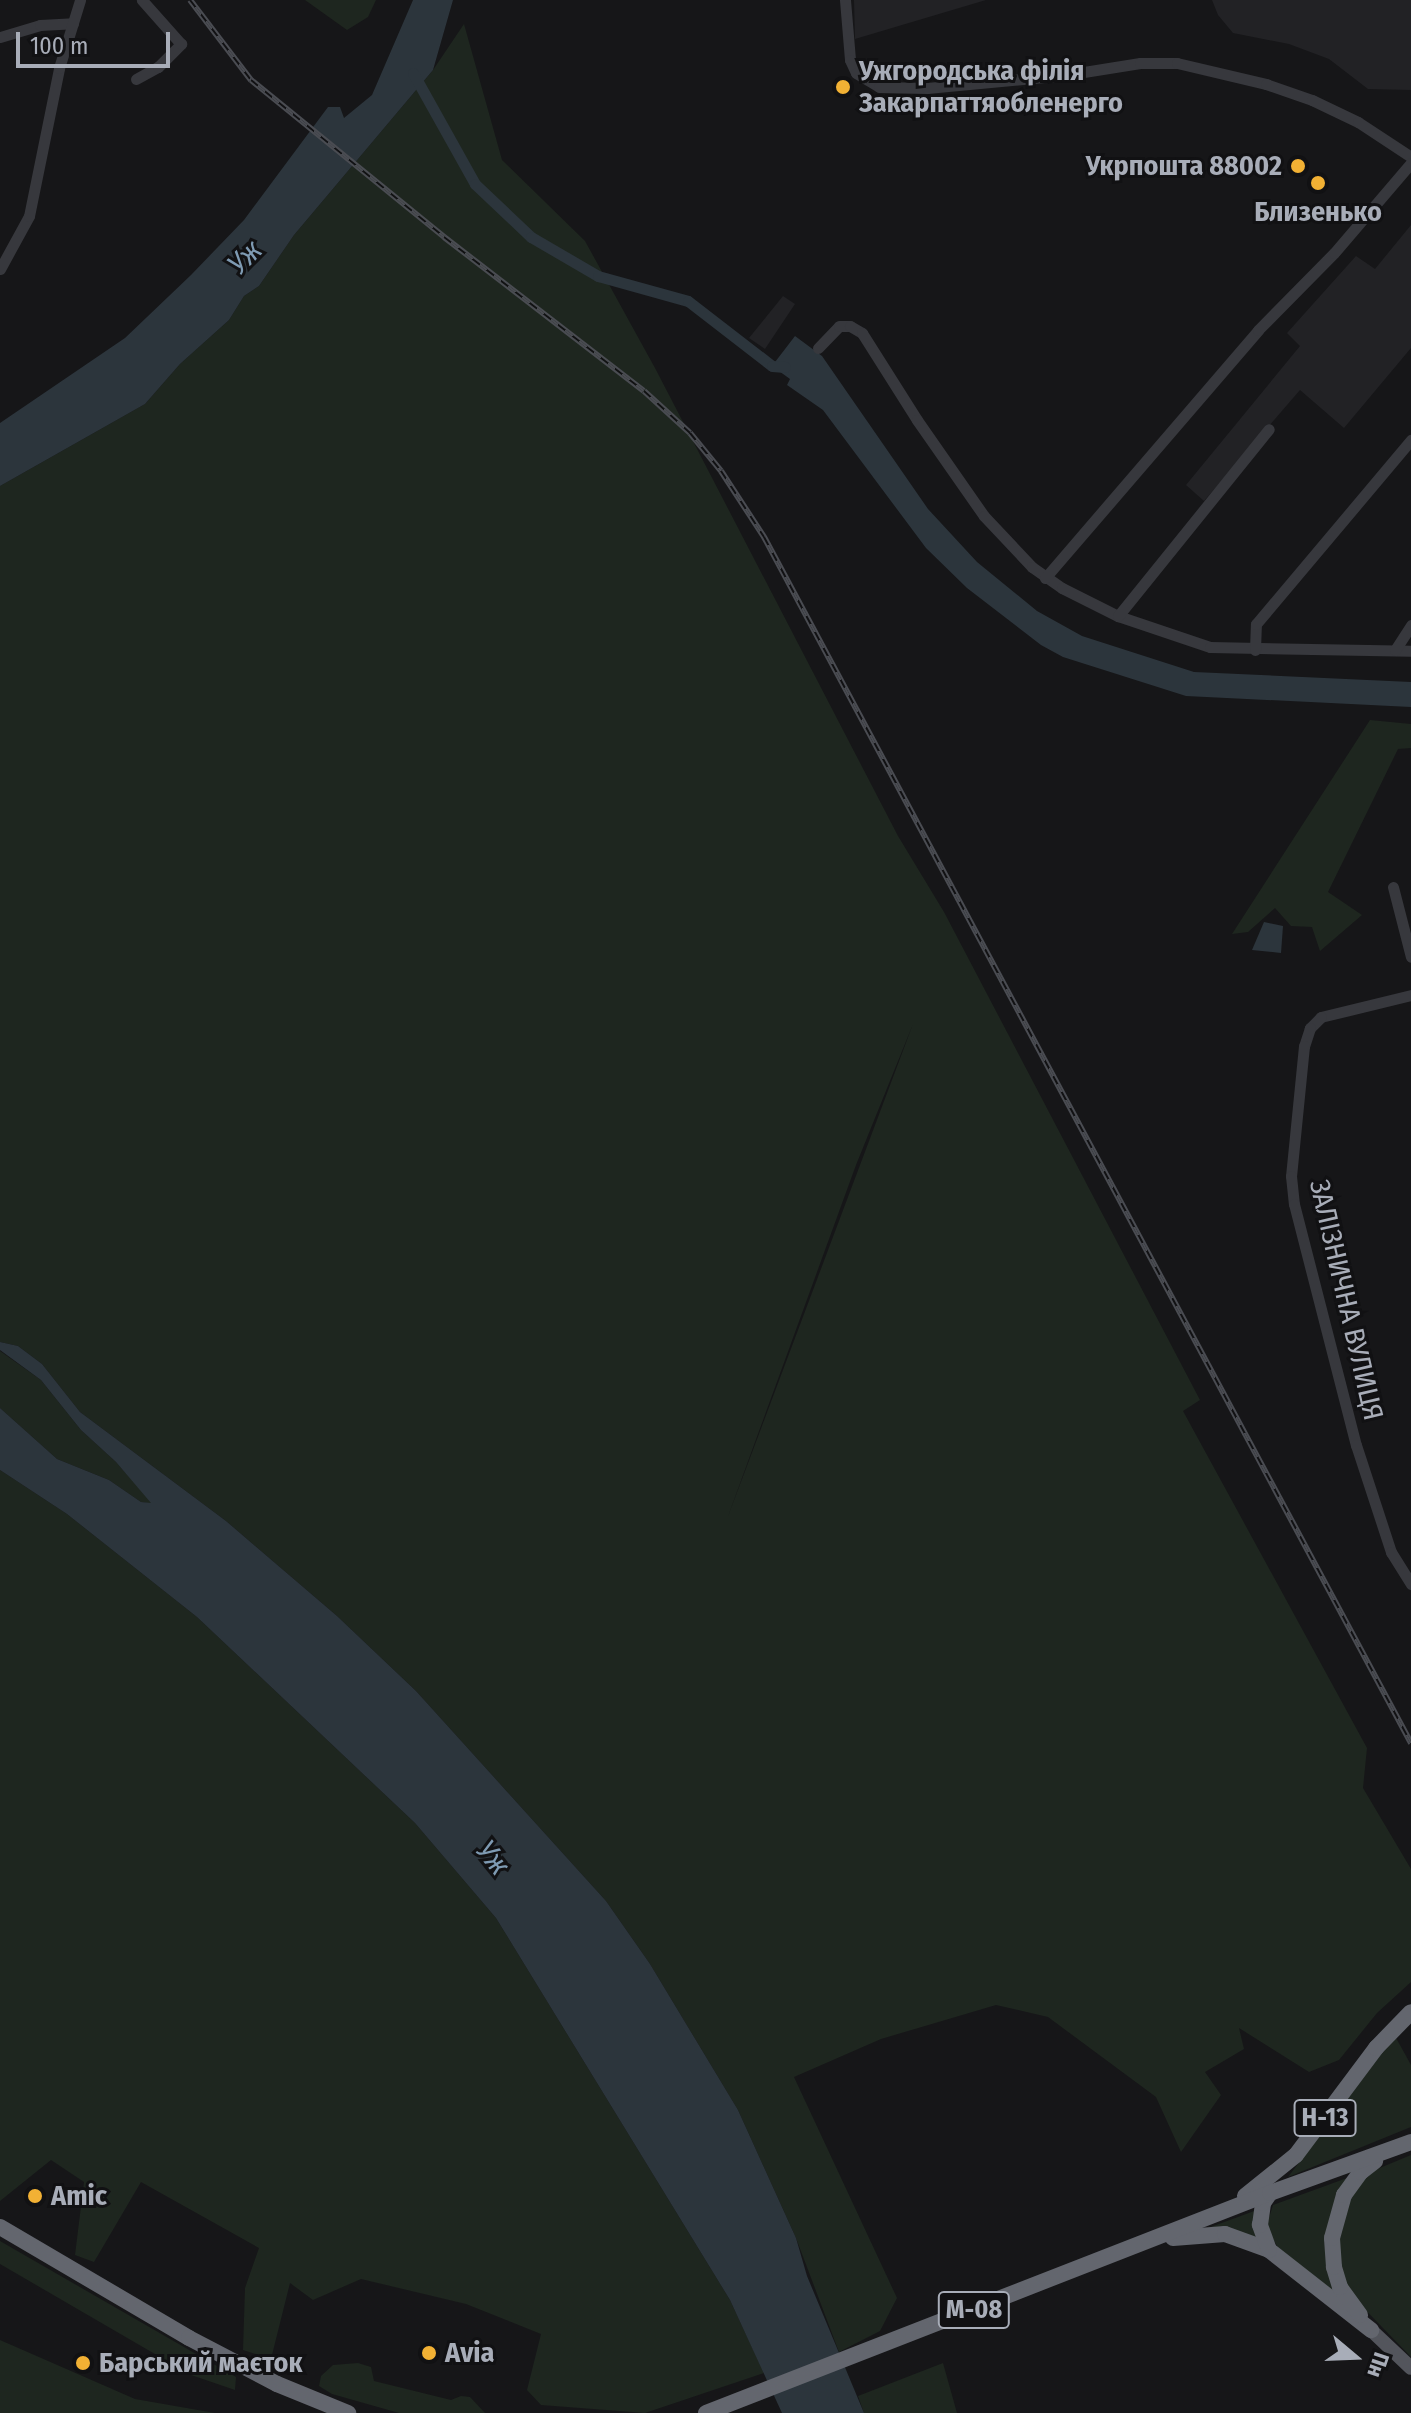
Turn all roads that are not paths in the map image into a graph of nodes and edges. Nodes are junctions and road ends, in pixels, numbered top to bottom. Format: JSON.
{"nodes":[{"id":1,"x":80,"y":0,"type":"edge"},
{"id":2,"x":142,"y":0,"type":"edge"},
{"id":3,"x":845,"y":0,"type":"edge"},
{"id":4,"x":73,"y":23,"type":"junction"},
{"id":5,"x":0,"y":37,"type":"edge"},
{"id":6,"x":136,"y":79,"type":"dead end"},
{"id":7,"x":1411,"y":157,"type":"edge"},
{"id":8,"x":1411,"y":163,"type":"edge"},
{"id":9,"x":0,"y":268,"type":"edge"},
{"id":10,"x":818,"y":348,"type":"dead end"},
{"id":11,"x":1269,"y":429,"type":"dead end"},
{"id":12,"x":1411,"y":440,"type":"edge"},
{"id":13,"x":1045,"y":578,"type":"junction"},
{"id":14,"x":1118,"y":616,"type":"junction"},
{"id":15,"x":1411,"y":625,"type":"edge"},
{"id":16,"x":1255,"y":650,"type":"junction"},
{"id":17,"x":1395,"y":650,"type":"junction"},
{"id":18,"x":1411,"y":651,"type":"edge"},
{"id":19,"x":1393,"y":887,"type":"dead end"},
{"id":20,"x":1411,"y":957,"type":"edge"},
{"id":21,"x":1411,"y":995,"type":"edge"},
{"id":22,"x":1411,"y":1584,"type":"edge"},
{"id":23,"x":1411,"y":2012,"type":"edge"},
{"id":24,"x":1411,"y":2142,"type":"edge"},
{"id":25,"x":1388,"y":2151,"type":"junction"},
{"id":26,"x":1270,"y":2193,"type":"junction"},
{"id":27,"x":1225,"y":2211,"type":"junction"},
{"id":28,"x":0,"y":2227,"type":"edge"},
{"id":29,"x":1144,"y":2243,"type":"junction"},
{"id":30,"x":1269,"y":2250,"type":"junction"},
{"id":31,"x":1371,"y":2330,"type":"junction"},
{"id":32,"x":1411,"y":2368,"type":"edge"},
{"id":33,"x":348,"y":2413,"type":"edge"},
{"id":34,"x":706,"y":2413,"type":"edge"}],
"edges":[{"from":1,"to":4,"type":"street"},
{"from":2,"to":6,"type":"street"},
{"from":3,"to":7,"type":"street"},
{"from":4,"to":5,"type":"street"},
{"from":4,"to":9,"type":"street"},
{"from":8,"to":13,"type":"street"},
{"from":10,"to":13,"type":"street"},
{"from":11,"to":14,"type":"street"},
{"from":12,"to":16,"type":"street"},
{"from":13,"to":14,"type":"street"},
{"from":14,"to":16,"type":"street"},
{"from":15,"to":17,"type":"street"},
{"from":16,"to":17,"type":"street"},
{"from":17,"to":18,"type":"street"},
{"from":19,"to":20,"type":"street"},
{"from":21,"to":22,"type":"street","name":"ЗАЛІЗНИЧНА ВУЛИЦЯ"},
{"from":23,"to":27,"type":"highway","number":"Н-13"},
{"from":24,"to":25,"type":"highway","number":"М-08"},
{"from":25,"to":26,"type":"highway","number":"М-08"},
{"from":25,"to":31,"type":"highway","number":"Н-13"},
{"from":26,"to":27,"type":"highway","number":"М-08"},
{"from":26,"to":30,"type":"highway"},
{"from":27,"to":29,"type":"highway","number":"М-08"},
{"from":28,"to":33,"type":"highway"},
{"from":29,"to":30,"type":"highway","number":"Н-13"},
{"from":29,"to":34,"type":"highway","number":"М-08"},
{"from":30,"to":31,"type":"highway","number":"Н-13"},
{"from":31,"to":32,"type":"main road","number":"Н-13"}]}
